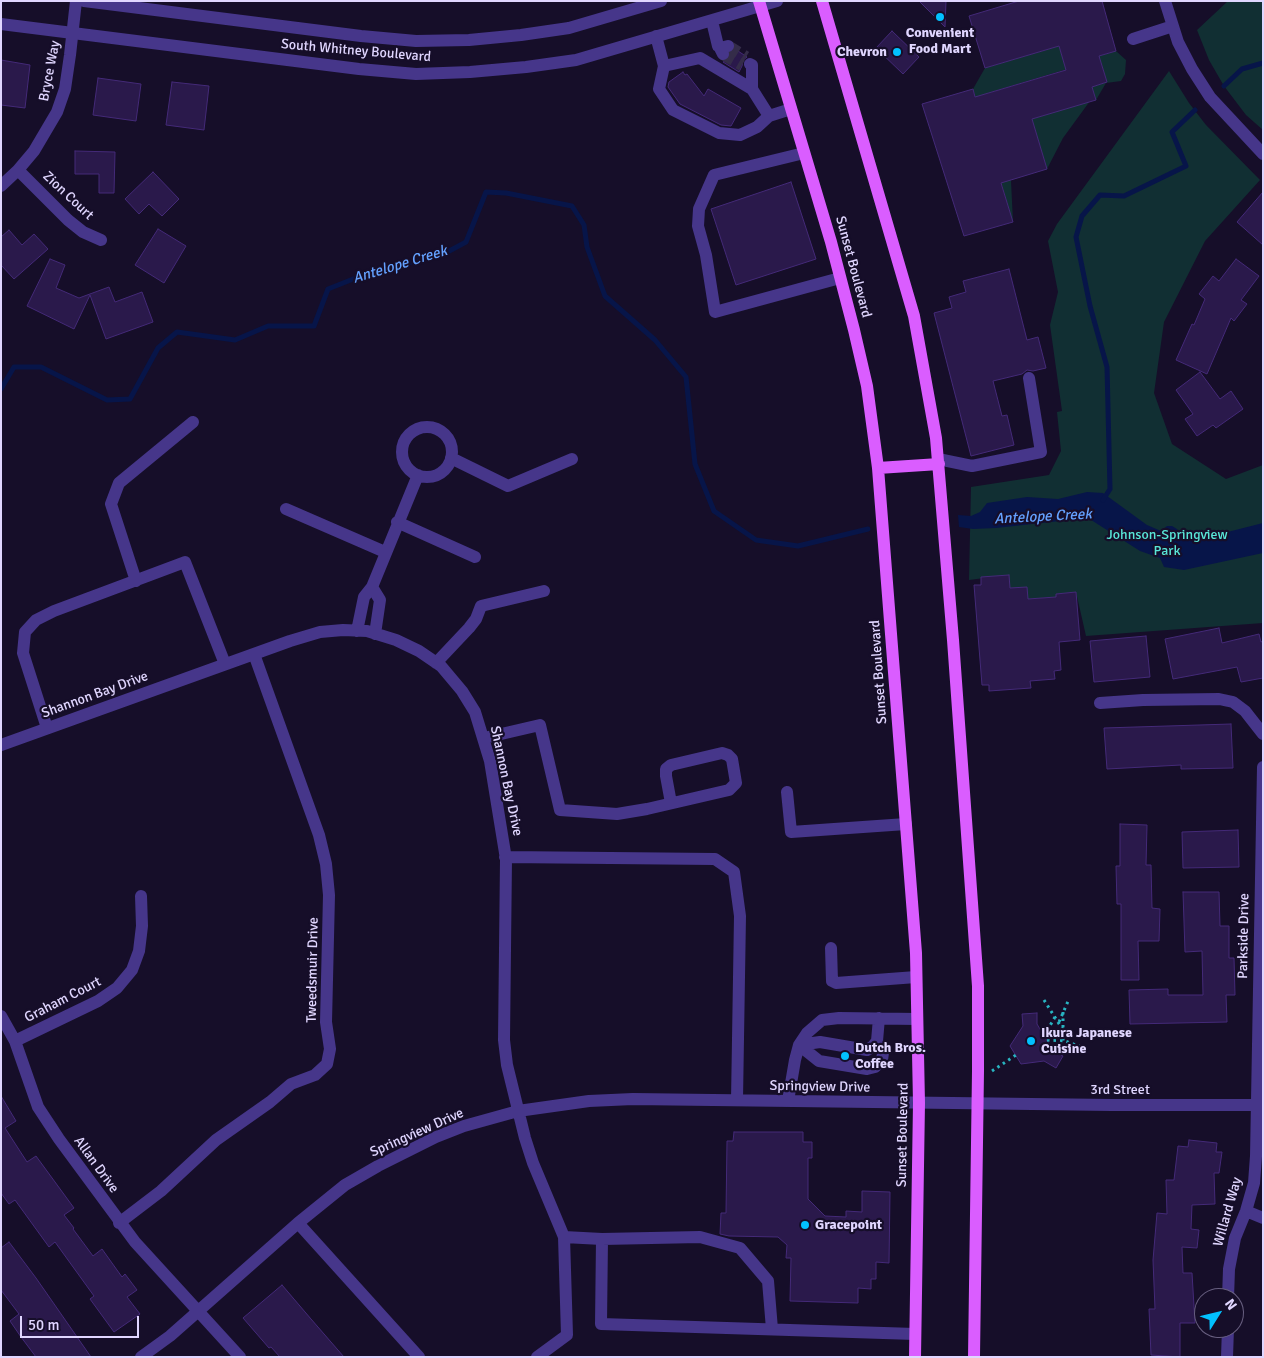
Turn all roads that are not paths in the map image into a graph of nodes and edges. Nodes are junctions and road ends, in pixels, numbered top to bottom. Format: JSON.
{"nodes":[{"id":1,"x":76,"y":1,"type":"edge"},
{"id":2,"x":84,"y":1,"type":"edge"},
{"id":3,"x":661,"y":1,"type":"edge"},
{"id":4,"x":777,"y":1,"type":"edge"},
{"id":5,"x":822,"y":1,"type":"edge"},
{"id":6,"x":1165,"y":1,"type":"edge"},
{"id":7,"x":760,"y":4,"type":"edge"},
{"id":8,"x":712,"y":21,"type":"junction"},
{"id":9,"x":1,"y":24,"type":"edge"},
{"id":10,"x":1173,"y":26,"type":"junction"},
{"id":11,"x":73,"y":33,"type":"junction"},
{"id":12,"x":656,"y":36,"type":"junction"},
{"id":13,"x":1134,"y":39,"type":"dead end"},
{"id":14,"x":700,"y":58,"type":"junction"},
{"id":15,"x":746,"y":62,"type":"tunnel mouth"},
{"id":16,"x":664,"y":66,"type":"junction"},
{"id":17,"x":752,"y":89,"type":"junction"},
{"id":18,"x":791,"y":109,"type":"junction"},
{"id":19,"x":768,"y":116,"type":"junction"},
{"id":20,"x":804,"y":153,"type":"junction"},
{"id":21,"x":1263,"y":154,"type":"edge"},
{"id":22,"x":18,"y":170,"type":"junction"},
{"id":23,"x":1,"y":186,"type":"edge"},
{"id":24,"x":101,"y":240,"type":"dead end"},
{"id":25,"x":840,"y":278,"type":"junction"},
{"id":26,"x":1029,"y":378,"type":"dead end"},
{"id":27,"x":193,"y":422,"type":"dead end"},
{"id":28,"x":451,"y":458,"type":"junction"},
{"id":29,"x":572,"y":459,"type":"dead end"},
{"id":30,"x":939,"y":462,"type":"junction"},
{"id":31,"x":878,"y":468,"type":"junction"},
{"id":32,"x":418,"y":475,"type":"junction"},
{"id":33,"x":286,"y":509,"type":"dead end"},
{"id":34,"x":397,"y":522,"type":"junction"},
{"id":35,"x":385,"y":552,"type":"junction"},
{"id":36,"x":475,"y":557,"type":"dead end"},
{"id":37,"x":136,"y":580,"type":"junction"},
{"id":38,"x":372,"y":587,"type":"junction"},
{"id":39,"x":544,"y":591,"type":"dead end"},
{"id":40,"x":357,"y":631,"type":"junction"},
{"id":41,"x":375,"y":634,"type":"junction"},
{"id":42,"x":254,"y":654,"type":"junction"},
{"id":43,"x":436,"y":663,"type":"junction"},
{"id":44,"x":225,"y":664,"type":"junction"},
{"id":45,"x":1100,"y":703,"type":"dead end"},
{"id":46,"x":48,"y":728,"type":"junction"},
{"id":47,"x":1263,"y":734,"type":"edge"},
{"id":48,"x":484,"y":738,"type":"junction"},
{"id":49,"x":1,"y":745,"type":"edge"},
{"id":50,"x":1263,"y":767,"type":"edge"},
{"id":51,"x":787,"y":792,"type":"dead end"},
{"id":52,"x":671,"y":803,"type":"junction"},
{"id":53,"x":906,"y":824,"type":"junction"},
{"id":54,"x":506,"y":858,"type":"junction"},
{"id":55,"x":141,"y":896,"type":"dead end"},
{"id":56,"x":831,"y":948,"type":"dead end"},
{"id":57,"x":916,"y":977,"type":"junction"},
{"id":58,"x":1,"y":1016,"type":"edge"},
{"id":59,"x":879,"y":1018,"type":"junction"},
{"id":60,"x":917,"y":1019,"type":"junction"},
{"id":61,"x":15,"y":1041,"type":"junction"},
{"id":62,"x":877,"y":1041,"type":"junction"},
{"id":63,"x":799,"y":1045,"type":"junction"},
{"id":64,"x":737,"y":1100,"type":"junction"},
{"id":65,"x":788,"y":1101,"type":"junction"},
{"id":66,"x":919,"y":1103,"type":"junction"},
{"id":67,"x":978,"y":1104,"type":"junction"},
{"id":68,"x":1260,"y":1105,"type":"edge"},
{"id":69,"x":518,"y":1111,"type":"junction"},
{"id":70,"x":1246,"y":1211,"type":"junction"},
{"id":71,"x":1263,"y":1218,"type":"edge"},
{"id":72,"x":298,"y":1222,"type":"junction"},
{"id":73,"x":119,"y":1223,"type":"junction"},
{"id":74,"x":564,"y":1237,"type":"junction"},
{"id":75,"x":602,"y":1239,"type":"junction"},
{"id":76,"x":1228,"y":1288,"type":"edge"},
{"id":77,"x":198,"y":1311,"type":"junction"},
{"id":78,"x":772,"y":1330,"type":"junction"},
{"id":79,"x":915,"y":1334,"type":"junction"},
{"id":80,"x":1228,"y":1338,"type":"edge"},
{"id":81,"x":140,"y":1357,"type":"edge"},
{"id":82,"x":240,"y":1357,"type":"edge"},
{"id":83,"x":419,"y":1357,"type":"edge"},
{"id":84,"x":537,"y":1357,"type":"edge"},
{"id":85,"x":915,"y":1357,"type":"edge"},
{"id":86,"x":974,"y":1357,"type":"edge"},
{"id":87,"x":1227,"y":1357,"type":"edge"}],
"edges":[{"from":1,"to":11,"type":"street","name":"Bryce Way"},
{"from":2,"to":3,"type":"street","name":"South Whitney Boulevard"},
{"from":4,"to":7,"type":"street","name":"South Whitney Boulevard"},
{"from":5,"to":30,"type":"main road"},
{"from":6,"to":10,"type":"street"},
{"from":7,"to":8,"type":"street","name":"South Whitney Boulevard"},
{"from":7,"to":18,"type":"main road","name":"Sunset Boulevard"},
{"from":8,"to":12,"type":"street","name":"South Whitney Boulevard"},
{"from":8,"to":14,"type":"street"},
{"from":9,"to":11,"type":"street","name":"South Whitney Boulevard"},
{"from":10,"to":13,"type":"street"},
{"from":10,"to":21,"type":"street"},
{"from":11,"to":12,"type":"street","name":"South Whitney Boulevard"},
{"from":11,"to":22,"type":"street","name":"Bryce Way"},
{"from":12,"to":16,"type":"street"},
{"from":14,"to":16,"type":"street"},
{"from":14,"to":17,"type":"street"},
{"from":15,"to":17,"type":"street"},
{"from":16,"to":19,"type":"street"},
{"from":17,"to":19,"type":"street"},
{"from":18,"to":19,"type":"street"},
{"from":18,"to":20,"type":"main road","name":"Sunset Boulevard"},
{"from":20,"to":25,"type":"main road","name":"Sunset Boulevard"},
{"from":20,"to":25,"type":"street"},
{"from":22,"to":23,"type":"street","name":"Bryce Way"},
{"from":22,"to":24,"type":"street","name":"Zion Court"},
{"from":25,"to":31,"type":"main road","name":"Sunset Boulevard"},
{"from":26,"to":30,"type":"street"},
{"from":27,"to":37,"type":"street"},
{"from":28,"to":29,"type":"street"},
{"from":28,"to":32,"type":"street"},
{"from":28,"to":32,"type":"street"},
{"from":30,"to":31,"type":"main road"},
{"from":30,"to":67,"type":"main road"},
{"from":31,"to":53,"type":"main road","name":"Sunset Boulevard"},
{"from":32,"to":34,"type":"street"},
{"from":33,"to":35,"type":"street"},
{"from":34,"to":35,"type":"street"},
{"from":34,"to":36,"type":"street"},
{"from":35,"to":38,"type":"street"},
{"from":37,"to":44,"type":"street"},
{"from":37,"to":46,"type":"street"},
{"from":38,"to":40,"type":"street"},
{"from":38,"to":41,"type":"street"},
{"from":39,"to":43,"type":"street"},
{"from":40,"to":41,"type":"street","name":"Shannon Bay Drive"},
{"from":40,"to":42,"type":"street","name":"Shannon Bay Drive"},
{"from":41,"to":43,"type":"street","name":"Shannon Bay Drive"},
{"from":42,"to":44,"type":"street","name":"Shannon Bay Drive"},
{"from":42,"to":73,"type":"street","name":"Tweedsmuir Drive"},
{"from":43,"to":48,"type":"street","name":"Shannon Bay Drive"},
{"from":44,"to":46,"type":"street","name":"Shannon Bay Drive"},
{"from":45,"to":47,"type":"street"},
{"from":46,"to":49,"type":"street","name":"Shannon Bay Drive"},
{"from":48,"to":52,"type":"street"},
{"from":48,"to":54,"type":"street","name":"Shannon Bay Drive"},
{"from":50,"to":68,"type":"street","name":"Parkside Drive"},
{"from":51,"to":53,"type":"street"},
{"from":52,"to":52,"type":"street"},
{"from":53,"to":57,"type":"main road","name":"Sunset Boulevard"},
{"from":54,"to":64,"type":"street"},
{"from":54,"to":69,"type":"street","name":"Shannon Bay Drive"},
{"from":55,"to":61,"type":"street","name":"Graham Court"},
{"from":56,"to":57,"type":"street"},
{"from":57,"to":60,"type":"main road","name":"Sunset Boulevard"},
{"from":58,"to":61,"type":"street","name":"Allan Drive"},
{"from":59,"to":60,"type":"street"},
{"from":59,"to":62,"type":"street"},
{"from":59,"to":63,"type":"street"},
{"from":60,"to":66,"type":"main road","name":"Sunset Boulevard"},
{"from":61,"to":73,"type":"street","name":"Allan Drive"},
{"from":62,"to":63,"type":"street"},
{"from":62,"to":63,"type":"street"},
{"from":63,"to":65,"type":"street"},
{"from":64,"to":65,"type":"street","name":"Springview Drive"},
{"from":64,"to":69,"type":"street","name":"Springview Drive"},
{"from":65,"to":66,"type":"street","name":"Springview Drive"},
{"from":66,"to":67,"type":"street","name":"Springview Drive"},
{"from":66,"to":79,"type":"main road","name":"Sunset Boulevard"},
{"from":67,"to":68,"type":"street","name":"3rd Street"},
{"from":67,"to":86,"type":"main road"},
{"from":68,"to":70,"type":"street","name":"Willard Way"},
{"from":69,"to":72,"type":"street","name":"Springview Drive"},
{"from":69,"to":74,"type":"street","name":"Shannon Bay Drive"},
{"from":70,"to":71,"type":"street"},
{"from":70,"to":76,"type":"street","name":"Willard Way"},
{"from":72,"to":77,"type":"street","name":"Springview Drive"},
{"from":72,"to":83,"type":"street"},
{"from":73,"to":77,"type":"street","name":"Allan Drive"},
{"from":74,"to":75,"type":"street"},
{"from":74,"to":84,"type":"street"},
{"from":75,"to":78,"type":"street"},
{"from":75,"to":78,"type":"street"},
{"from":77,"to":81,"type":"street","name":"Springview Drive"},
{"from":77,"to":82,"type":"street","name":"Allan Drive"},
{"from":78,"to":79,"type":"street"},
{"from":79,"to":85,"type":"main road","name":"Sunset Boulevard"},
{"from":80,"to":87,"type":"street"}]}
